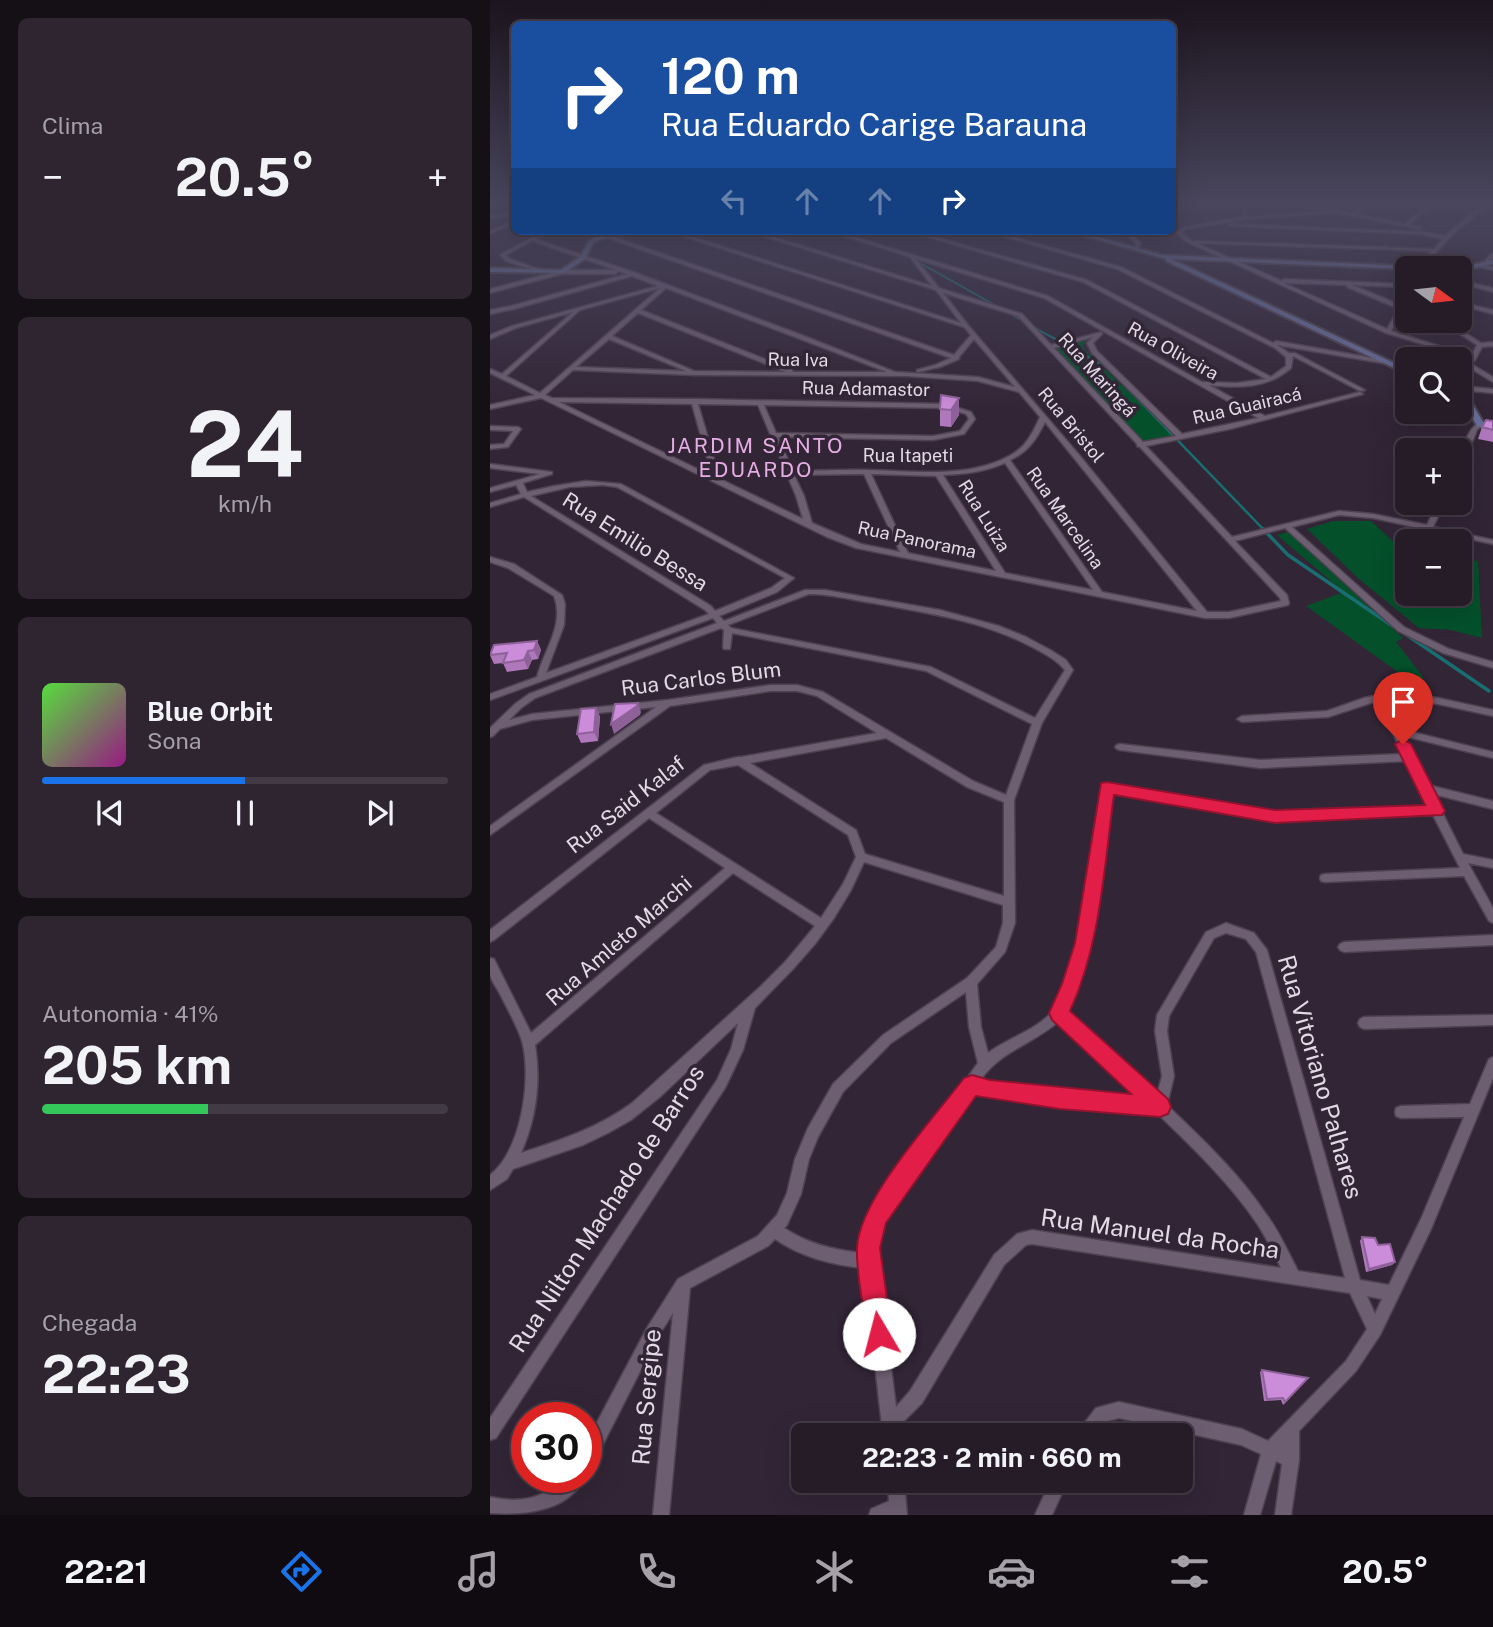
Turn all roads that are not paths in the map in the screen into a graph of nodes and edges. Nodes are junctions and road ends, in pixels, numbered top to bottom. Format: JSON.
{"nodes":[{"id":1,"x":528,"y":271,"type":"edge"},
{"id":2,"x":539,"y":271,"type":"joint"},
{"id":3,"x":625,"y":271,"type":"joint"},
{"id":4,"x":706,"y":271,"type":"edge"},
{"id":5,"x":793,"y":271,"type":"edge"},
{"id":6,"x":877,"y":271,"type":"edge"},
{"id":7,"x":923,"y":271,"type":"edge"},
{"id":8,"x":960,"y":271,"type":"edge"},
{"id":9,"x":1049,"y":271,"type":"edge"},
{"id":10,"x":1124,"y":271,"type":"edge"},
{"id":11,"x":1191,"y":271,"type":"edge"},
{"id":12,"x":1253,"y":271,"type":"edge"},
{"id":13,"x":562,"y":272,"type":"junction"},
{"id":14,"x":634,"y":274,"type":"junction"},
{"id":15,"x":1277,"y":281,"type":"junction"},
{"id":16,"x":1342,"y":283,"type":"junction"},
{"id":17,"x":1472,"y":285,"type":"edge"},
{"id":18,"x":664,"y":286,"type":"junction"},
{"id":19,"x":1395,"y":286,"type":"edge"},
{"id":20,"x":937,"y":289,"type":"junction"},
{"id":21,"x":1493,"y":290,"type":"edge"},
{"id":22,"x":490,"y":291,"type":"edge"},
{"id":23,"x":1395,"y":305,"type":"edge"},
{"id":24,"x":1472,"y":307,"type":"edge"},
{"id":25,"x":581,"y":309,"type":"junction"},
{"id":26,"x":638,"y":311,"type":"junction"},
{"id":27,"x":490,"y":312,"type":"edge"},
{"id":28,"x":1493,"y":312,"type":"edge"},
{"id":29,"x":1395,"y":320,"type":"edge"},
{"id":30,"x":966,"y":326,"type":"junction"},
{"id":31,"x":1109,"y":332,"type":"junction"},
{"id":32,"x":1388,"y":332,"type":"junction"},
{"id":33,"x":1100,"y":333,"type":"junction"},
{"id":34,"x":1462,"y":333,"type":"edge"},
{"id":35,"x":974,"y":335,"type":"junction"},
{"id":36,"x":490,"y":337,"type":"edge"},
{"id":37,"x":609,"y":337,"type":"junction"},
{"id":38,"x":1264,"y":340,"type":"junction"},
{"id":39,"x":1493,"y":344,"type":"edge"},
{"id":40,"x":1480,"y":345,"type":"junction"},
{"id":41,"x":1051,"y":347,"type":"junction"},
{"id":42,"x":1437,"y":347,"type":"edge"},
{"id":43,"x":1310,"y":349,"type":"junction"},
{"id":44,"x":1358,"y":350,"type":"junction"},
{"id":45,"x":1291,"y":355,"type":"junction"},
{"id":46,"x":1342,"y":355,"type":"junction"},
{"id":47,"x":957,"y":358,"type":"junction"},
{"id":48,"x":1472,"y":360,"type":"edge"},
{"id":49,"x":1382,"y":361,"type":"junction"},
{"id":50,"x":1395,"y":367,"type":"edge"},
{"id":51,"x":1472,"y":367,"type":"edge"},
{"id":52,"x":574,"y":369,"type":"junction"},
{"id":53,"x":490,"y":371,"type":"edge"},
{"id":54,"x":694,"y":373,"type":"junction"},
{"id":55,"x":794,"y":373,"type":"junction"},
{"id":56,"x":896,"y":373,"type":"junction"},
{"id":57,"x":907,"y":374,"type":"junction"},
{"id":58,"x":502,"y":377,"type":"junction"},
{"id":59,"x":1270,"y":379,"type":"junction"},
{"id":60,"x":1493,"y":380,"type":"edge"},
{"id":61,"x":1201,"y":383,"type":"junction"},
{"id":62,"x":1472,"y":389,"type":"edge"},
{"id":63,"x":1021,"y":390,"type":"junction"},
{"id":64,"x":1493,"y":391,"type":"edge"},
{"id":65,"x":545,"y":398,"type":"junction"},
{"id":66,"x":694,"y":401,"type":"junction"},
{"id":67,"x":760,"y":403,"type":"junction"},
{"id":68,"x":490,"y":407,"type":"edge"},
{"id":69,"x":1472,"y":410,"type":"edge"},
{"id":70,"x":1044,"y":416,"type":"junction"},
{"id":71,"x":1263,"y":418,"type":"junction"},
{"id":72,"x":1480,"y":424,"type":"junction"},
{"id":73,"x":490,"y":428,"type":"edge"},
{"id":74,"x":1493,"y":428,"type":"edge"},
{"id":75,"x":775,"y":435,"type":"junction"},
{"id":76,"x":1181,"y":437,"type":"junction"},
{"id":77,"x":1470,"y":438,"type":"edge"},
{"id":78,"x":1139,"y":445,"type":"junction"},
{"id":79,"x":490,"y":447,"type":"edge"},
{"id":80,"x":1006,"y":460,"type":"junction"},
{"id":81,"x":490,"y":466,"type":"edge"},
{"id":82,"x":866,"y":472,"type":"junction"},
{"id":83,"x":790,"y":473,"type":"junction"},
{"id":84,"x":939,"y":475,"type":"junction"},
{"id":85,"x":717,"y":480,"type":"junction"},
{"id":86,"x":518,"y":481,"type":"junction"},
{"id":87,"x":490,"y":490,"type":"edge"},
{"id":88,"x":525,"y":495,"type":"junction"},
{"id":89,"x":490,"y":505,"type":"edge"},
{"id":90,"x":1436,"y":515,"type":"edge"},
{"id":91,"x":808,"y":523,"type":"junction"},
{"id":92,"x":1287,"y":526,"type":"junction"},
{"id":93,"x":1429,"y":528,"type":"junction"},
{"id":94,"x":1229,"y":540,"type":"junction"},
{"id":95,"x":1493,"y":542,"type":"edge"},
{"id":96,"x":905,"y":555,"type":"junction"},
{"id":97,"x":490,"y":559,"type":"edge"},
{"id":98,"x":1002,"y":574,"type":"junction"},
{"id":99,"x":1099,"y":593,"type":"junction"},
{"id":100,"x":1285,"y":603,"type":"joint"},
{"id":101,"x":716,"y":614,"type":"junction"},
{"id":102,"x":1205,"y":615,"type":"junction"},
{"id":103,"x":726,"y":626,"type":"junction"},
{"id":104,"x":727,"y":648,"type":"dead end"},
{"id":105,"x":1493,"y":665,"type":"edge"},
{"id":106,"x":541,"y":676,"type":"junction"},
{"id":107,"x":490,"y":697,"type":"edge"},
{"id":108,"x":1380,"y":697,"type":"junction"},
{"id":109,"x":668,"y":703,"type":"junction"},
{"id":110,"x":1493,"y":713,"type":"edge"},
{"id":111,"x":1242,"y":719,"type":"dead end"},
{"id":112,"x":1037,"y":723,"type":"junction"},
{"id":113,"x":492,"y":730,"type":"edge"},
{"id":114,"x":1397,"y":731,"type":"junction"},
{"id":115,"x":889,"y":734,"type":"junction"},
{"id":116,"x":1120,"y":747,"type":"dead end"},
{"id":117,"x":1493,"y":755,"type":"edge"},
{"id":118,"x":1410,"y":758,"type":"junction"},
{"id":119,"x":738,"y":760,"type":"junction"},
{"id":120,"x":1424,"y":788,"type":"junction"},
{"id":121,"x":1009,"y":800,"type":"junction"},
{"id":122,"x":1493,"y":805,"type":"edge"},
{"id":123,"x":1436,"y":811,"type":"junction"},
{"id":124,"x":648,"y":813,"type":"junction"},
{"id":125,"x":490,"y":831,"type":"edge"},
{"id":126,"x":861,"y":857,"type":"junction"},
{"id":127,"x":1459,"y":857,"type":"junction"},
{"id":128,"x":1493,"y":864,"type":"edge"},
{"id":129,"x":733,"y":867,"type":"junction"},
{"id":130,"x":1467,"y":872,"type":"junction"},
{"id":131,"x":1325,"y":878,"type":"dead end"},
{"id":132,"x":1010,"y":903,"type":"junction"},
{"id":133,"x":1493,"y":918,"type":"edge"},
{"id":134,"x":822,"y":925,"type":"junction"},
{"id":135,"x":490,"y":937,"type":"edge"},
{"id":136,"x":1493,"y":940,"type":"edge"},
{"id":137,"x":1344,"y":947,"type":"dead end"},
{"id":138,"x":490,"y":963,"type":"edge"},
{"id":139,"x":971,"y":982,"type":"junction"},
{"id":140,"x":750,"y":1006,"type":"junction"},
{"id":141,"x":1059,"y":1013,"type":"junction"},
{"id":142,"x":1493,"y":1020,"type":"edge"},
{"id":143,"x":1364,"y":1023,"type":"dead end"},
{"id":144,"x":529,"y":1043,"type":"junction"},
{"id":145,"x":984,"y":1063,"type":"junction"},
{"id":146,"x":1493,"y":1063,"type":"edge"},
{"id":147,"x":972,"y":1085,"type":"junction"},
{"id":148,"x":1160,"y":1107,"type":"junction"},
{"id":149,"x":1472,"y":1110,"type":"junction"},
{"id":150,"x":1401,"y":1112,"type":"dead end"},
{"id":151,"x":511,"y":1163,"type":"junction"},
{"id":152,"x":492,"y":1184,"type":"edge"},
{"id":153,"x":775,"y":1230,"type":"junction"},
{"id":154,"x":870,"y":1261,"type":"junction"},
{"id":155,"x":1293,"y":1276,"type":"junction"},
{"id":156,"x":683,"y":1284,"type":"junction"},
{"id":157,"x":1354,"y":1286,"type":"junction"},
{"id":158,"x":1394,"y":1293,"type":"junction"},
{"id":159,"x":1374,"y":1330,"type":"junction"},
{"id":160,"x":890,"y":1423,"type":"edge"},
{"id":161,"x":896,"y":1423,"type":"edge"},
{"id":162,"x":1095,"y":1423,"type":"edge"},
{"id":163,"x":1178,"y":1423,"type":"edge"},
{"id":164,"x":1193,"y":1426,"type":"edge"},
{"id":165,"x":602,"y":1429,"type":"edge"},
{"id":166,"x":1291,"y":1429,"type":"junction"},
{"id":167,"x":490,"y":1432,"type":"edge"},
{"id":168,"x":1271,"y":1449,"type":"junction"},
{"id":169,"x":1291,"y":1460,"type":"junction"},
{"id":170,"x":563,"y":1493,"type":"edge"},
{"id":171,"x":1054,"y":1493,"type":"edge"},
{"id":172,"x":490,"y":1505,"type":"edge"},
{"id":173,"x":899,"y":1510,"type":"edge"},
{"id":174,"x":661,"y":1515,"type":"edge"},
{"id":175,"x":877,"y":1515,"type":"edge"},
{"id":176,"x":1043,"y":1515,"type":"edge"},
{"id":177,"x":1252,"y":1515,"type":"edge"},
{"id":178,"x":1283,"y":1515,"type":"edge"}],
"edges":[{"from":1,"to":2,"type":"main road"},
{"from":2,"to":13,"type":"main road"},
{"from":3,"to":13,"type":"street"},
{"from":3,"to":14,"type":"street"},
{"from":4,"to":47,"type":"street"},
{"from":5,"to":30,"type":"street"},
{"from":6,"to":20,"type":"street","name":"Rua Maringá"},
{"from":7,"to":20,"type":"street","name":"Rua Bristol"},
{"from":8,"to":31,"type":"street","name":"Rua Oliveira"},
{"from":9,"to":59,"type":"street"},
{"from":10,"to":38,"type":"street"},
{"from":11,"to":44,"type":"main road"},
{"from":12,"to":15,"type":"street"},
{"from":13,"to":22,"type":"street"},
{"from":14,"to":18,"type":"street"},
{"from":14,"to":27,"type":"street"},
{"from":15,"to":16,"type":"street"},
{"from":15,"to":32,"type":"street"},
{"from":16,"to":19,"type":"street"},
{"from":16,"to":23,"type":"street"},
{"from":17,"to":21,"type":"street"},
{"from":18,"to":25,"type":"street"},
{"from":18,"to":26,"type":"street"},
{"from":18,"to":56,"type":"street"},
{"from":20,"to":30,"type":"street","name":"Rua Bristol"},
{"from":20,"to":41,"type":"street","name":"Rua Maringá"},
{"from":24,"to":28,"type":"street"},
{"from":25,"to":36,"type":"street"},
{"from":25,"to":58,"type":"street"},
{"from":26,"to":37,"type":"street"},
{"from":26,"to":55,"type":"street"},
{"from":29,"to":32,"type":"street"},
{"from":30,"to":35,"type":"street","name":"Rua Bristol"},
{"from":31,"to":33,"type":"street"},
{"from":31,"to":61,"type":"street","name":"Rua Oliveira"},
{"from":32,"to":42,"type":"street"},
{"from":33,"to":41,"type":"street"},
{"from":33,"to":76,"type":"street"},
{"from":34,"to":40,"type":"street"},
{"from":35,"to":47,"type":"street"},
{"from":35,"to":63,"type":"street","name":"Rua Bristol"},
{"from":37,"to":52,"type":"street"},
{"from":37,"to":54,"type":"street"},
{"from":38,"to":43,"type":"street"},
{"from":38,"to":45,"type":"street"},
{"from":39,"to":40,"type":"street"},
{"from":40,"to":48,"type":"street"},
{"from":41,"to":78,"type":"street","name":"Rua Maringá"},
{"from":43,"to":45,"type":"street"},
{"from":43,"to":46,"type":"street"},
{"from":44,"to":46,"type":"street"},
{"from":44,"to":49,"type":"main road"},
{"from":45,"to":59,"type":"street"},
{"from":45,"to":71,"type":"street","name":"Rua Guairacá"},
{"from":46,"to":49,"type":"street"},
{"from":47,"to":57,"type":"street"},
{"from":49,"to":50,"type":"main road"},
{"from":51,"to":60,"type":"street"},
{"from":52,"to":54,"type":"street","name":"Rua Iva"},
{"from":52,"to":65,"type":"street"},
{"from":53,"to":58,"type":"street","name":"Rua Panorama"},
{"from":54,"to":55,"type":"street","name":"Rua Iva"},
{"from":55,"to":56,"type":"street","name":"Rua Iva"},
{"from":56,"to":57,"type":"street","name":"Rua Iva"},
{"from":57,"to":63,"type":"street","name":"Rua Iva"},
{"from":58,"to":65,"type":"street","name":"Rua Panorama"},
{"from":59,"to":61,"type":"street"},
{"from":61,"to":71,"type":"street","name":"Rua Oliveira"},
{"from":62,"to":64,"type":"street"},
{"from":63,"to":70,"type":"street","name":"Rua Bristol"},
{"from":65,"to":66,"type":"street","name":"Rua Adamastor"},
{"from":65,"to":68,"type":"street"},
{"from":65,"to":85,"type":"street","name":"Rua Panorama"},
{"from":66,"to":67,"type":"street","name":"Rua Adamastor"},
{"from":66,"to":85,"type":"street"},
{"from":67,"to":75,"type":"street"},
{"from":67,"to":75,"type":"street","name":"Rua Adamastor"},
{"from":69,"to":72,"type":"main road"},
{"from":70,"to":80,"type":"street","name":"Rua Itapeti"},
{"from":70,"to":102,"type":"street","name":"Rua Bristol"},
{"from":71,"to":76,"type":"street","name":"Rua Guairacá"},
{"from":72,"to":74,"type":"main road"},
{"from":72,"to":77,"type":"street"},
{"from":73,"to":79,"type":"street"},
{"from":75,"to":83,"type":"street"},
{"from":76,"to":78,"type":"street","name":"Rua Guairacá"},
{"from":78,"to":94,"type":"street","name":"Rua Maringá"},
{"from":80,"to":84,"type":"street","name":"Rua Itapeti"},
{"from":80,"to":99,"type":"street","name":"Rua Marcelina"},
{"from":81,"to":86,"type":"street"},
{"from":82,"to":83,"type":"street","name":"Rua Itapeti"},
{"from":82,"to":84,"type":"street","name":"Rua Itapeti"},
{"from":82,"to":96,"type":"street"},
{"from":83,"to":91,"type":"street"},
{"from":84,"to":98,"type":"street","name":"Rua Luiza"},
{"from":85,"to":91,"type":"street","name":"Rua Panorama"},
{"from":86,"to":87,"type":"street"},
{"from":86,"to":88,"type":"street"},
{"from":88,"to":89,"type":"street"},
{"from":88,"to":101,"type":"street","name":"Rua Emilio Bessa"},
{"from":88,"to":101,"type":"street"},
{"from":90,"to":93,"type":"street"},
{"from":91,"to":96,"type":"street","name":"Rua Panorama"},
{"from":92,"to":93,"type":"street"},
{"from":92,"to":94,"type":"street"},
{"from":92,"to":105,"type":"street"},
{"from":93,"to":95,"type":"street"},
{"from":94,"to":100,"type":"street","name":"Rua Maringá"},
{"from":96,"to":98,"type":"street","name":"Rua Panorama"},
{"from":97,"to":106,"type":"street"},
{"from":98,"to":99,"type":"street","name":"Rua Panorama"},
{"from":99,"to":102,"type":"street","name":"Rua Panorama"},
{"from":100,"to":102,"type":"street","name":"Rua Panorama"},
{"from":101,"to":103,"type":"street","name":"Rua Emilio Bessa"},
{"from":101,"to":106,"type":"street"},
{"from":103,"to":104,"type":"street"},
{"from":103,"to":112,"type":"street"},
{"from":103,"to":112,"type":"street"},
{"from":103,"to":113,"type":"street"},
{"from":106,"to":107,"type":"street"},
{"from":108,"to":110,"type":"street"},
{"from":108,"to":111,"type":"street"},
{"from":108,"to":114,"type":"street"},
{"from":109,"to":113,"type":"street","name":"Rua Carlos Blum"},
{"from":109,"to":115,"type":"street","name":"Rua Carlos Blum"},
{"from":109,"to":125,"type":"street"},
{"from":112,"to":121,"type":"street"},
{"from":114,"to":117,"type":"street"},
{"from":114,"to":118,"type":"street"},
{"from":115,"to":119,"type":"street","name":"Rua Said Kalaf"},
{"from":115,"to":121,"type":"street","name":"Rua Carlos Blum"},
{"from":116,"to":118,"type":"street"},
{"from":118,"to":120,"type":"street"},
{"from":119,"to":124,"type":"street","name":"Rua Said Kalaf"},
{"from":119,"to":126,"type":"street"},
{"from":120,"to":122,"type":"street"},
{"from":120,"to":123,"type":"street"},
{"from":121,"to":132,"type":"street"},
{"from":123,"to":127,"type":"street"},
{"from":123,"to":141,"type":"street"},
{"from":124,"to":129,"type":"street"},
{"from":124,"to":135,"type":"street","name":"Rua Said Kalaf"},
{"from":126,"to":132,"type":"street"},
{"from":126,"to":134,"type":"street","name":"Rua Nilton Machado de Barros"},
{"from":127,"to":128,"type":"street"},
{"from":127,"to":130,"type":"street"},
{"from":129,"to":134,"type":"street"},
{"from":129,"to":144,"type":"street","name":"Rua Amleto Marchi"},
{"from":130,"to":131,"type":"street"},
{"from":130,"to":133,"type":"street"},
{"from":132,"to":139,"type":"street"},
{"from":134,"to":140,"type":"street","name":"Rua Nilton Machado de Barros"},
{"from":136,"to":137,"type":"street"},
{"from":138,"to":144,"type":"street"},
{"from":139,"to":145,"type":"street"},
{"from":139,"to":153,"type":"street"},
{"from":140,"to":151,"type":"street","name":"Rua Nilton Machado de Barros"},
{"from":140,"to":167,"type":"street","name":"Rua Nilton Machado de Barros"},
{"from":141,"to":145,"type":"street"},
{"from":141,"to":148,"type":"street"},
{"from":142,"to":143,"type":"street"},
{"from":144,"to":151,"type":"street"},
{"from":145,"to":147,"type":"street"},
{"from":146,"to":149,"type":"street"},
{"from":147,"to":148,"type":"street"},
{"from":147,"to":154,"type":"street"},
{"from":148,"to":155,"type":"street"},
{"from":148,"to":157,"type":"street","name":"Rua Vitoriano Palhares"},
{"from":149,"to":150,"type":"street"},
{"from":149,"to":158,"type":"street"},
{"from":151,"to":152,"type":"street"},
{"from":153,"to":154,"type":"street"},
{"from":153,"to":156,"type":"street"},
{"from":154,"to":160,"type":"street"},
{"from":155,"to":157,"type":"street","name":"Rua Manuel da Rocha"},
{"from":155,"to":161,"type":"street","name":"Rua Manuel da Rocha"},
{"from":156,"to":165,"type":"street"},
{"from":156,"to":174,"type":"street","name":"Rua Sergipe"},
{"from":157,"to":158,"type":"street","name":"Rua Manuel da Rocha"},
{"from":157,"to":159,"type":"street","name":"Rua Vitoriano Palhares"},
{"from":158,"to":159,"type":"street"},
{"from":159,"to":166,"type":"street"},
{"from":162,"to":163,"type":"street"},
{"from":164,"to":168,"type":"street"},
{"from":166,"to":168,"type":"street"},
{"from":166,"to":169,"type":"street"},
{"from":168,"to":169,"type":"street"},
{"from":168,"to":177,"type":"street"},
{"from":169,"to":178,"type":"street"},
{"from":170,"to":172,"type":"street"},
{"from":171,"to":176,"type":"street"},
{"from":173,"to":175,"type":"street"}]}
